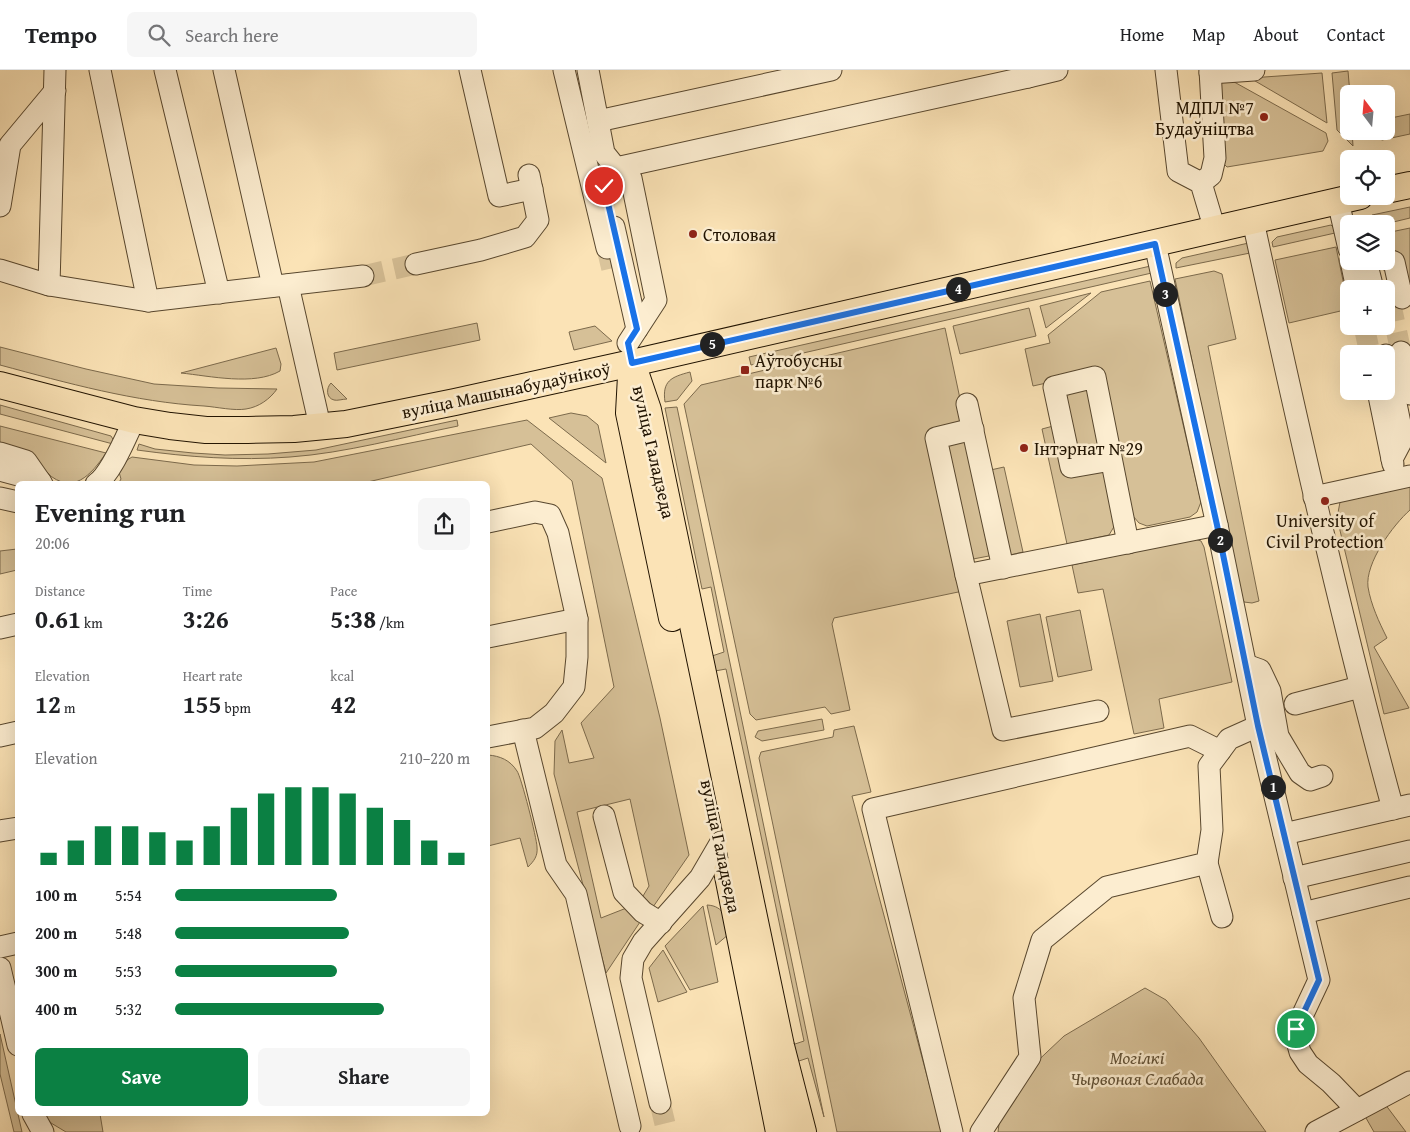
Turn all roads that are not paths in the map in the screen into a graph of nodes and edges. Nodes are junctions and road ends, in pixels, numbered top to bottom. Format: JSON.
{"nodes":[{"id":1,"x":55,"y":70,"type":"edge"},
{"id":2,"x":100,"y":70,"type":"edge"},
{"id":3,"x":165,"y":70,"type":"edge"},
{"id":4,"x":224,"y":70,"type":"edge"},
{"id":5,"x":470,"y":70,"type":"edge"},
{"id":6,"x":564,"y":70,"type":"edge"},
{"id":7,"x":588,"y":70,"type":"edge"},
{"id":8,"x":831,"y":70,"type":"edge"},
{"id":9,"x":1057,"y":70,"type":"edge"},
{"id":10,"x":1166,"y":70,"type":"edge"},
{"id":11,"x":1254,"y":70,"type":"edge"},
{"id":12,"x":1210,"y":71,"type":"edge"},
{"id":13,"x":1027,"y":74,"type":"edge"},
{"id":14,"x":54,"y":92,"type":"junction"},
{"id":15,"x":598,"y":122,"type":"junction"},
{"id":16,"x":586,"y":162,"type":"junction"},
{"id":17,"x":616,"y":168,"type":"junction"},
{"id":18,"x":1201,"y":183,"type":"junction"},
{"id":19,"x":1410,"y":185,"type":"edge"},
{"id":20,"x":1395,"y":188,"type":"edge"},
{"id":21,"x":1340,"y":201,"type":"edge"},
{"id":22,"x":0,"y":206,"type":"edge"},
{"id":23,"x":1253,"y":221,"type":"junction"},
{"id":24,"x":1215,"y":230,"type":"junction"},
{"id":25,"x":1155,"y":244,"type":"junction"},
{"id":26,"x":607,"y":248,"type":"tunnel mouth"},
{"id":27,"x":416,"y":264,"type":"tunnel mouth"},
{"id":28,"x":0,"y":270,"type":"edge"},
{"id":29,"x":1385,"y":270,"type":"edge"},
{"id":30,"x":1394,"y":270,"type":"edge"},
{"id":31,"x":613,"y":274,"type":"tunnel mouth"},
{"id":32,"x":363,"y":276,"type":"tunnel mouth"},
{"id":33,"x":49,"y":285,"type":"junction"},
{"id":34,"x":281,"y":286,"type":"junction"},
{"id":35,"x":219,"y":293,"type":"junction"},
{"id":36,"x":148,"y":301,"type":"junction"},
{"id":37,"x":632,"y":345,"type":"junction"},
{"id":38,"x":1395,"y":356,"type":"tunnel mouth"},
{"id":39,"x":1395,"y":359,"type":"tunnel mouth"},
{"id":40,"x":0,"y":385,"type":"edge"},
{"id":41,"x":1410,"y":394,"type":"edge"},
{"id":42,"x":1380,"y":400,"type":"edge"},
{"id":43,"x":968,"y":404,"type":"dead end"},
{"id":44,"x":134,"y":420,"type":"junction"},
{"id":45,"x":320,"y":426,"type":"junction"},
{"id":46,"x":973,"y":429,"type":"junction"},
{"id":47,"x":1407,"y":433,"type":"edge"},
{"id":48,"x":0,"y":453,"type":"edge"},
{"id":49,"x":1111,"y":460,"type":"dead end"},
{"id":50,"x":0,"y":470,"type":"edge"},
{"id":51,"x":1400,"y":471,"type":"edge"},
{"id":52,"x":38,"y":481,"type":"edge"},
{"id":53,"x":40,"y":481,"type":"edge"},
{"id":54,"x":100,"y":481,"type":"edge"},
{"id":55,"x":0,"y":485,"type":"edge"},
{"id":56,"x":15,"y":489,"type":"edge"},
{"id":57,"x":1314,"y":497,"type":"junction"},
{"id":58,"x":0,"y":498,"type":"edge"},
{"id":59,"x":15,"y":501,"type":"edge"},
{"id":60,"x":0,"y":512,"type":"edge"},
{"id":61,"x":15,"y":514,"type":"edge"},
{"id":62,"x":490,"y":522,"type":"edge"},
{"id":63,"x":1217,"y":525,"type":"junction"},
{"id":64,"x":1128,"y":543,"type":"junction"},
{"id":65,"x":1003,"y":568,"type":"junction"},
{"id":66,"x":966,"y":575,"type":"junction"},
{"id":67,"x":577,"y":619,"type":"junction"},
{"id":68,"x":15,"y":625,"type":"edge"},
{"id":69,"x":0,"y":628,"type":"edge"},
{"id":70,"x":490,"y":637,"type":"edge"},
{"id":71,"x":1246,"y":664,"type":"junction"},
{"id":72,"x":1360,"y":687,"type":"junction"},
{"id":73,"x":1295,"y":704,"type":"dead end"},
{"id":74,"x":1098,"y":711,"type":"dead end"},
{"id":75,"x":1258,"y":726,"type":"junction"},
{"id":76,"x":523,"y":730,"type":"junction"},
{"id":77,"x":15,"y":733,"type":"edge"},
{"id":78,"x":0,"y":736,"type":"edge"},
{"id":79,"x":490,"y":737,"type":"edge"},
{"id":80,"x":1220,"y":751,"type":"junction"},
{"id":81,"x":1322,"y":776,"type":"dead end"},
{"id":82,"x":1401,"y":807,"type":"edge"},
{"id":83,"x":604,"y":816,"type":"dead end"},
{"id":84,"x":15,"y":829,"type":"edge"},
{"id":85,"x":0,"y":832,"type":"edge"},
{"id":86,"x":1284,"y":834,"type":"junction"},
{"id":87,"x":721,"y":842,"type":"junction"},
{"id":88,"x":1410,"y":851,"type":"edge"},
{"id":89,"x":1207,"y":864,"type":"junction"},
{"id":90,"x":1294,"y":878,"type":"junction"},
{"id":91,"x":1410,"y":887,"type":"edge"},
{"id":92,"x":1303,"y":913,"type":"junction"},
{"id":93,"x":1222,"y":917,"type":"dead end"},
{"id":94,"x":661,"y":923,"type":"junction"},
{"id":95,"x":15,"y":944,"type":"edge"},
{"id":96,"x":0,"y":947,"type":"edge"},
{"id":97,"x":0,"y":968,"type":"edge"},
{"id":98,"x":15,"y":1032,"type":"edge"},
{"id":99,"x":1410,"y":1082,"type":"edge"},
{"id":100,"x":660,"y":1103,"type":"tunnel mouth"},
{"id":101,"x":34,"y":1116,"type":"edge"},
{"id":102,"x":1349,"y":1119,"type":"edge"},
{"id":103,"x":630,"y":1126,"type":"dead end"},
{"id":104,"x":43,"y":1132,"type":"edge"},
{"id":105,"x":779,"y":1132,"type":"edge"},
{"id":106,"x":803,"y":1132,"type":"edge"},
{"id":107,"x":952,"y":1132,"type":"edge"},
{"id":108,"x":981,"y":1132,"type":"edge"},
{"id":109,"x":1316,"y":1132,"type":"edge"}],
"edges":[{"from":1,"to":14,"type":"street"},
{"from":2,"to":36,"type":"street"},
{"from":3,"to":35,"type":"street"},
{"from":4,"to":34,"type":"street"},
{"from":5,"to":27,"type":"street"},
{"from":6,"to":16,"type":"street"},
{"from":7,"to":15,"type":"street"},
{"from":8,"to":15,"type":"street"},
{"from":9,"to":13,"type":"street"},
{"from":10,"to":18,"type":"street"},
{"from":11,"to":12,"type":"street"},
{"from":12,"to":18,"type":"street"},
{"from":13,"to":17,"type":"street"},
{"from":14,"to":22,"type":"street"},
{"from":14,"to":33,"type":"street"},
{"from":15,"to":17,"type":"street"},
{"from":16,"to":26,"type":"street"},
{"from":16,"to":37,"type":"street"},
{"from":17,"to":37,"type":"street"},
{"from":18,"to":24,"type":"street"},
{"from":19,"to":20,"type":"main road"},
{"from":21,"to":23,"type":"main road","name":"вуліца Машынабудаўнікоў"},
{"from":23,"to":24,"type":"main road","name":"вуліца Машынабудаўнікоў"},
{"from":23,"to":57,"type":"street"},
{"from":24,"to":25,"type":"main road","name":"вуліца Машынабудаўнікоў"},
{"from":25,"to":37,"type":"main road","name":"вуліца Машынабудаўнікоў"},
{"from":25,"to":63,"type":"street"},
{"from":28,"to":33,"type":"street"},
{"from":29,"to":30,"type":"street"},
{"from":31,"to":37,"type":"street"},
{"from":32,"to":34,"type":"street"},
{"from":33,"to":36,"type":"street"},
{"from":34,"to":35,"type":"street"},
{"from":34,"to":45,"type":"street"},
{"from":35,"to":36,"type":"street"},
{"from":37,"to":45,"type":"main road","name":"вуліца Машынабудаўнікоў"},
{"from":37,"to":87,"type":"main road","name":"вуліца Галадзеда"},
{"from":37,"to":106,"type":"main road","name":"вуліца Галадзеда"},
{"from":38,"to":41,"type":"street"},
{"from":39,"to":47,"type":"street"},
{"from":40,"to":44,"type":"main road","name":"вуліца Машынабудаўнікоў"},
{"from":42,"to":51,"type":"street"},
{"from":43,"to":46,"type":"street"},
{"from":44,"to":45,"type":"main road","name":"вуліца Машынабудаўнікоў"},
{"from":44,"to":54,"type":"street"},
{"from":46,"to":65,"type":"street"},
{"from":46,"to":66,"type":"street"},
{"from":47,"to":51,"type":"street"},
{"from":48,"to":53,"type":"street"},
{"from":49,"to":64,"type":"street"},
{"from":50,"to":52,"type":"street"},
{"from":51,"to":57,"type":"street"},
{"from":55,"to":56,"type":"street"},
{"from":57,"to":72,"type":"street"},
{"from":58,"to":59,"type":"street"},
{"from":60,"to":61,"type":"street"},
{"from":62,"to":67,"type":"street"},
{"from":63,"to":64,"type":"street"},
{"from":63,"to":71,"type":"street"},
{"from":64,"to":65,"type":"street"},
{"from":65,"to":66,"type":"street"},
{"from":66,"to":74,"type":"street"},
{"from":67,"to":70,"type":"street"},
{"from":67,"to":76,"type":"street"},
{"from":68,"to":69,"type":"street"},
{"from":71,"to":75,"type":"street"},
{"from":71,"to":81,"type":"street"},
{"from":72,"to":73,"type":"street"},
{"from":72,"to":82,"type":"street"},
{"from":75,"to":80,"type":"street"},
{"from":75,"to":86,"type":"street"},
{"from":76,"to":79,"type":"street"},
{"from":76,"to":103,"type":"street"},
{"from":77,"to":78,"type":"street"},
{"from":80,"to":89,"type":"street"},
{"from":80,"to":107,"type":"street"},
{"from":82,"to":86,"type":"street"},
{"from":83,"to":94,"type":"street"},
{"from":84,"to":85,"type":"street"},
{"from":86,"to":90,"type":"street"},
{"from":87,"to":94,"type":"street"},
{"from":87,"to":105,"type":"main road","name":"вуліца Галадзеда"},
{"from":88,"to":90,"type":"street"},
{"from":89,"to":93,"type":"street"},
{"from":89,"to":108,"type":"street"},
{"from":90,"to":92,"type":"street"},
{"from":91,"to":92,"type":"street"},
{"from":92,"to":102,"type":"street"},
{"from":94,"to":100,"type":"street"},
{"from":95,"to":96,"type":"street"},
{"from":97,"to":98,"type":"street"},
{"from":99,"to":102,"type":"street"},
{"from":101,"to":104,"type":"street"},
{"from":102,"to":109,"type":"street"}]}
